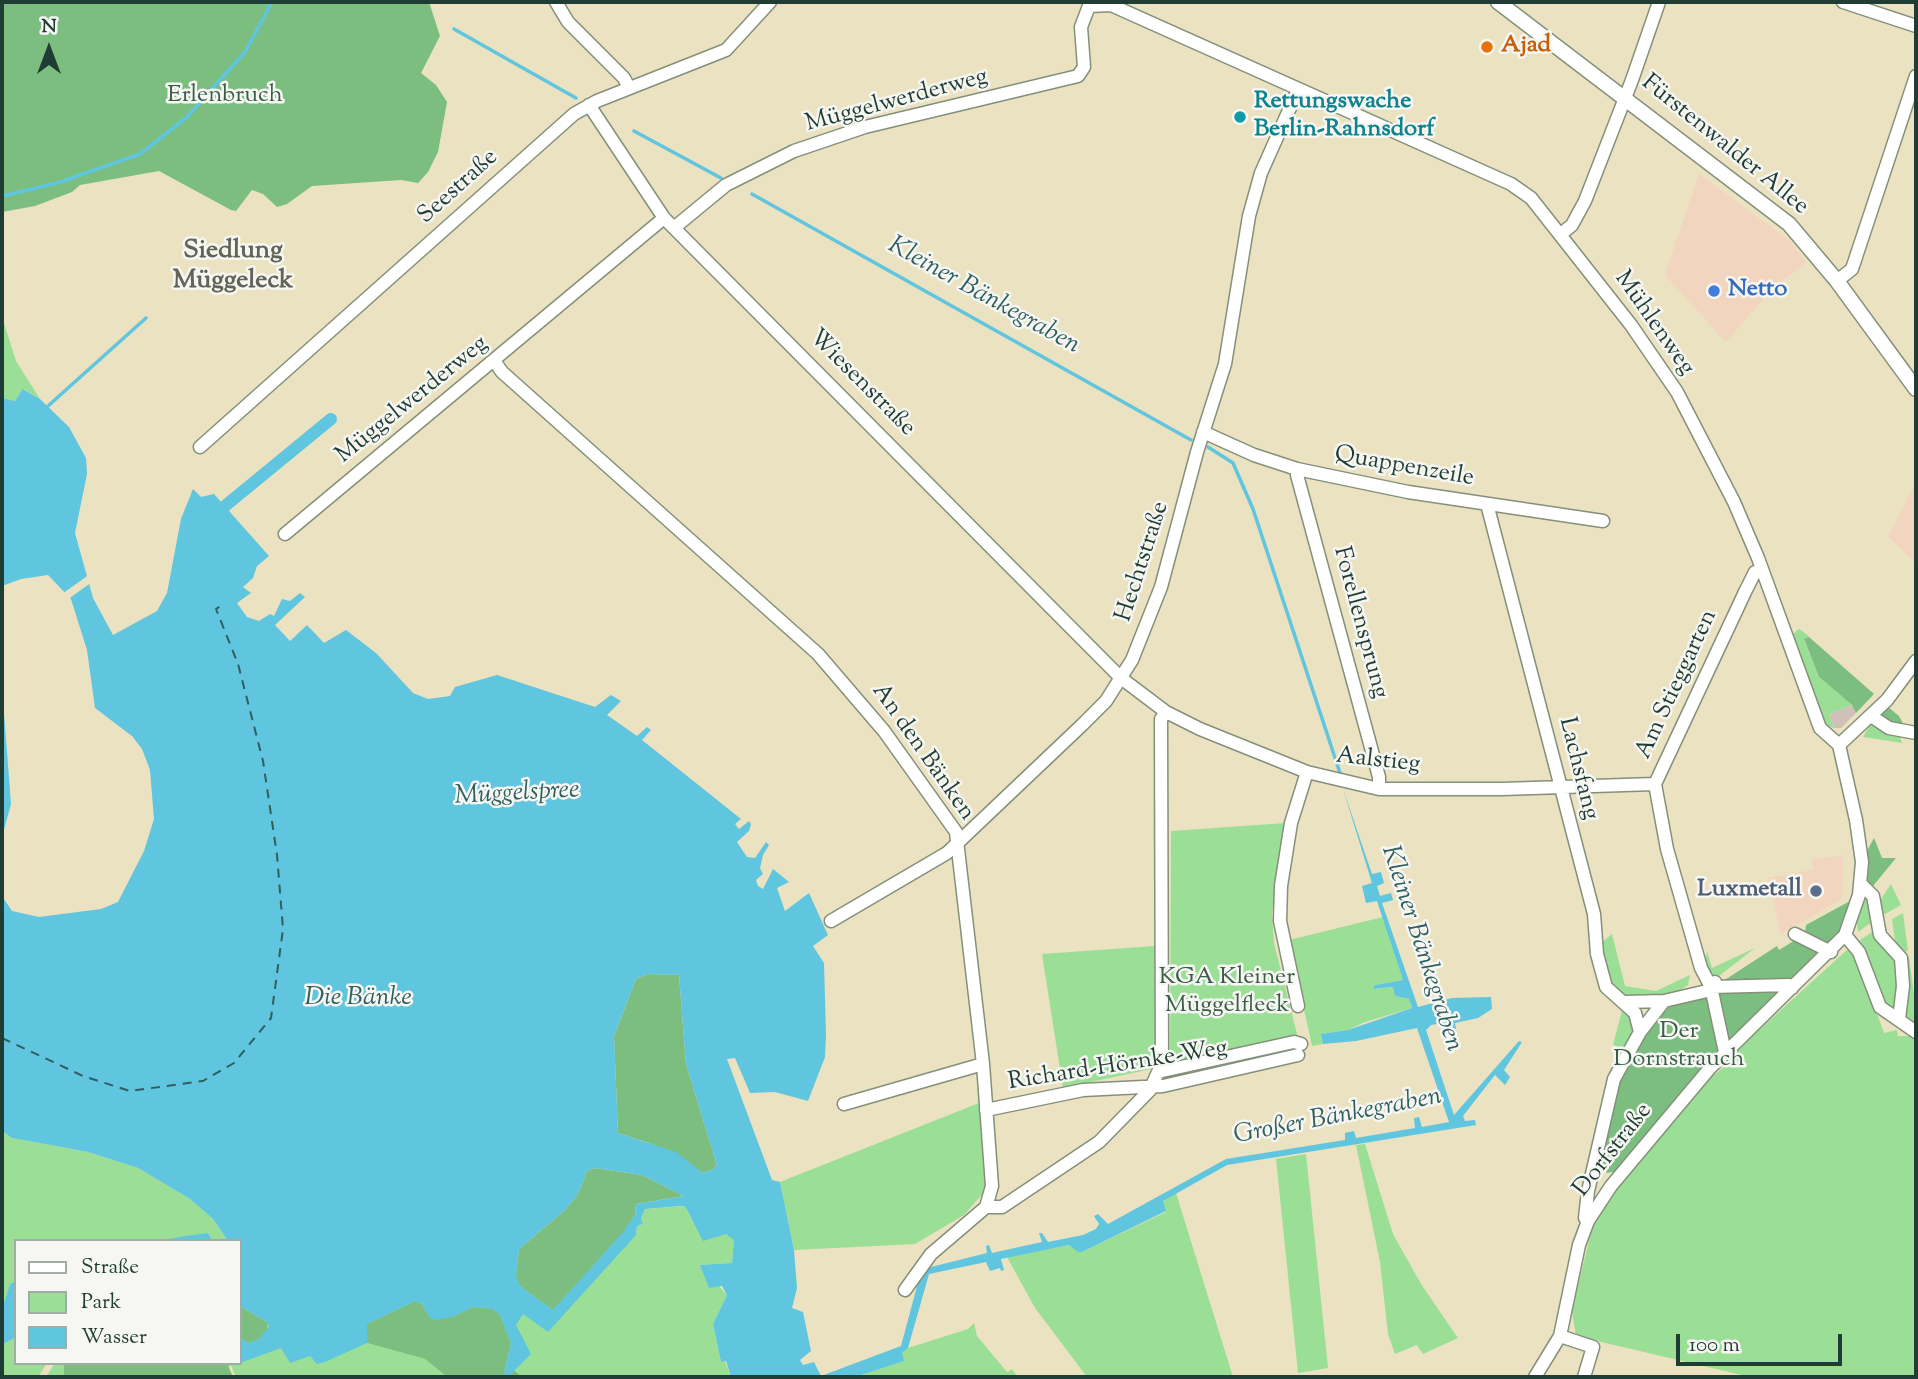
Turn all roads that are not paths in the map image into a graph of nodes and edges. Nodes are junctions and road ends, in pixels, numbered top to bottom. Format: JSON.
{"nodes":[{"id":1,"x":556,"y":2,"type":"edge"},
{"id":2,"x":770,"y":2,"type":"edge"},
{"id":3,"x":1498,"y":2,"type":"edge"},
{"id":4,"x":1658,"y":2,"type":"edge"},
{"id":5,"x":1843,"y":2,"type":"edge"},
{"id":6,"x":1088,"y":4,"type":"edge"},
{"id":7,"x":1916,"y":26,"type":"edge"},
{"id":8,"x":1916,"y":76,"type":"edge"},
{"id":9,"x":629,"y":88,"type":"junction"},
{"id":10,"x":1298,"y":90,"type":"junction"},
{"id":11,"x":1626,"y":97,"type":"junction"},
{"id":12,"x":589,"y":105,"type":"junction"},
{"id":13,"x":664,"y":218,"type":"junction"},
{"id":14,"x":675,"y":227,"type":"junction"},
{"id":15,"x":1561,"y":234,"type":"junction"},
{"id":16,"x":1837,"y":281,"type":"junction"},
{"id":17,"x":495,"y":362,"type":"junction"},
{"id":18,"x":1916,"y":390,"type":"edge"},
{"id":19,"x":1203,"y":432,"type":"junction"},
{"id":20,"x":200,"y":447,"type":"dead end"},
{"id":21,"x":1297,"y":469,"type":"junction"},
{"id":22,"x":1487,"y":504,"type":"junction"},
{"id":23,"x":1603,"y":521,"type":"dead end"},
{"id":24,"x":285,"y":534,"type":"dead end"},
{"id":25,"x":1762,"y":570,"type":"junction"},
{"id":26,"x":1916,"y":661,"type":"edge"},
{"id":27,"x":1121,"y":678,"type":"junction"},
{"id":28,"x":1166,"y":712,"type":"junction"},
{"id":29,"x":1871,"y":716,"type":"junction"},
{"id":30,"x":1916,"y":733,"type":"edge"},
{"id":31,"x":1839,"y":745,"type":"junction"},
{"id":32,"x":1307,"y":772,"type":"junction"},
{"id":33,"x":1655,"y":784,"type":"junction"},
{"id":34,"x":1560,"y":786,"type":"junction"},
{"id":35,"x":1379,"y":789,"type":"junction"},
{"id":36,"x":958,"y":843,"type":"junction"},
{"id":37,"x":1861,"y":884,"type":"junction"},
{"id":38,"x":831,"y":921,"type":"dead end"},
{"id":39,"x":1796,"y":934,"type":"dead end"},
{"id":40,"x":1843,"y":938,"type":"junction"},
{"id":41,"x":1831,"y":952,"type":"junction"},
{"id":42,"x":1708,"y":979,"type":"junction"},
{"id":43,"x":1792,"y":988,"type":"junction"},
{"id":44,"x":1682,"y":996,"type":"junction"},
{"id":45,"x":1664,"y":1001,"type":"junction"},
{"id":46,"x":1625,"y":1003,"type":"junction"},
{"id":47,"x":1298,"y":1006,"type":"dead end"},
{"id":48,"x":1899,"y":1020,"type":"junction"},
{"id":49,"x":1640,"y":1032,"type":"junction"},
{"id":50,"x":1916,"y":1032,"type":"edge"},
{"id":51,"x":1725,"y":1052,"type":"junction"},
{"id":52,"x":982,"y":1063,"type":"junction"},
{"id":53,"x":1163,"y":1070,"type":"junction"},
{"id":54,"x":1150,"y":1087,"type":"junction"},
{"id":55,"x":1118,"y":1089,"type":"junction"},
{"id":56,"x":844,"y":1104,"type":"dead end"},
{"id":57,"x":986,"y":1110,"type":"junction"},
{"id":58,"x":1129,"y":1112,"type":"junction"},
{"id":59,"x":986,"y":1207,"type":"junction"},
{"id":60,"x":1588,"y":1221,"type":"junction"},
{"id":61,"x":905,"y":1290,"type":"dead end"},
{"id":62,"x":1560,"y":1336,"type":"junction"},
{"id":63,"x":1535,"y":1377,"type":"edge"},
{"id":64,"x":1584,"y":1377,"type":"edge"}],
"edges":[{"from":1,"to":9,"type":"street"},
{"from":2,"to":9,"type":"street","name":"Seestraße"},
{"from":3,"to":11,"type":"main road","name":"Fürstenwalder Allee"},
{"from":4,"to":11,"type":"street"},
{"from":5,"to":7,"type":"street"},
{"from":6,"to":10,"type":"street","name":"Mühlenweg"},
{"from":6,"to":14,"type":"street","name":"Müggelwerderweg"},
{"from":8,"to":16,"type":"street"},
{"from":9,"to":12,"type":"street","name":"Seestraße"},
{"from":10,"to":15,"type":"street","name":"Mühlenweg"},
{"from":10,"to":19,"type":"street","name":"Hechtstraße"},
{"from":11,"to":15,"type":"street"},
{"from":11,"to":16,"type":"main road","name":"Fürstenwalder Allee"},
{"from":12,"to":13,"type":"street","name":"Wiesenstraße"},
{"from":12,"to":20,"type":"street","name":"Seestraße"},
{"from":13,"to":14,"type":"street","name":"Wiesenstraße"},
{"from":13,"to":17,"type":"street","name":"Müggelwerderweg"},
{"from":14,"to":27,"type":"street","name":"Wiesenstraße"},
{"from":15,"to":25,"type":"street","name":"Mühlenweg"},
{"from":16,"to":18,"type":"main road","name":"Fürstenwalder Allee"},
{"from":17,"to":24,"type":"street","name":"Müggelwerderweg"},
{"from":17,"to":36,"type":"street","name":"An den Bänken"},
{"from":19,"to":21,"type":"street","name":"Quappenzeile"},
{"from":19,"to":27,"type":"street","name":"Hechtstraße"},
{"from":21,"to":22,"type":"street","name":"Quappenzeile"},
{"from":21,"to":35,"type":"street","name":"Forellensprung"},
{"from":22,"to":23,"type":"street","name":"Quappenzeile"},
{"from":22,"to":34,"type":"street","name":"Lachsfang"},
{"from":25,"to":31,"type":"street","name":"Mühlenweg"},
{"from":25,"to":33,"type":"street","name":"Am Stieggarten"},
{"from":26,"to":29,"type":"street"},
{"from":27,"to":28,"type":"street","name":"Aalstieg"},
{"from":27,"to":36,"type":"street","name":"Hechtstraße"},
{"from":28,"to":32,"type":"street","name":"Aalstieg"},
{"from":28,"to":53,"type":"street"},
{"from":29,"to":30,"type":"street"},
{"from":29,"to":31,"type":"street"},
{"from":31,"to":37,"type":"street","name":"Mühlenweg"},
{"from":32,"to":35,"type":"street","name":"Aalstieg"},
{"from":32,"to":47,"type":"street"},
{"from":33,"to":34,"type":"street","name":"Aalstieg"},
{"from":33,"to":42,"type":"street","name":"Am Stieggarten"},
{"from":34,"to":35,"type":"street","name":"Aalstieg"},
{"from":34,"to":46,"type":"street","name":"Lachsfang"},
{"from":36,"to":38,"type":"street","name":"Hechtstraße"},
{"from":36,"to":52,"type":"street","name":"An den Bänken"},
{"from":37,"to":40,"type":"street","name":"Mühlenweg"},
{"from":37,"to":48,"type":"street"},
{"from":39,"to":41,"type":"street"},
{"from":40,"to":41,"type":"street","name":"Dorfstraße"},
{"from":40,"to":48,"type":"street"},
{"from":41,"to":43,"type":"street","name":"Dorfstraße"},
{"from":42,"to":43,"type":"street"},
{"from":42,"to":44,"type":"street"},
{"from":42,"to":44,"type":"street"},
{"from":42,"to":51,"type":"street","name":"Am Stieggarten"},
{"from":43,"to":51,"type":"street","name":"Dorfstraße"},
{"from":44,"to":45,"type":"street"},
{"from":45,"to":46,"type":"street"},
{"from":45,"to":49,"type":"street","name":"Dorfstraße"},
{"from":46,"to":49,"type":"street","name":"Lachsfang"},
{"from":48,"to":50,"type":"street"},
{"from":49,"to":60,"type":"street","name":"Dorfstraße"},
{"from":51,"to":60,"type":"street","name":"Dorfstraße"},
{"from":52,"to":56,"type":"street"},
{"from":52,"to":57,"type":"street","name":"An den Bänken"},
{"from":53,"to":54,"type":"street"},
{"from":53,"to":54,"type":"street","name":"Richard-Hörnke-Weg"},
{"from":54,"to":55,"type":"street","name":"Richard-Hörnke-Weg"},
{"from":54,"to":58,"type":"street"},
{"from":55,"to":57,"type":"street","name":"Richard-Hörnke-Weg"},
{"from":55,"to":58,"type":"street"},
{"from":57,"to":59,"type":"street","name":"An den Bänken"},
{"from":58,"to":59,"type":"street"},
{"from":59,"to":61,"type":"street"},
{"from":60,"to":62,"type":"street","name":"Dorfstraße"},
{"from":62,"to":63,"type":"street","name":"Dorfstraße"},
{"from":62,"to":64,"type":"street"}]}
